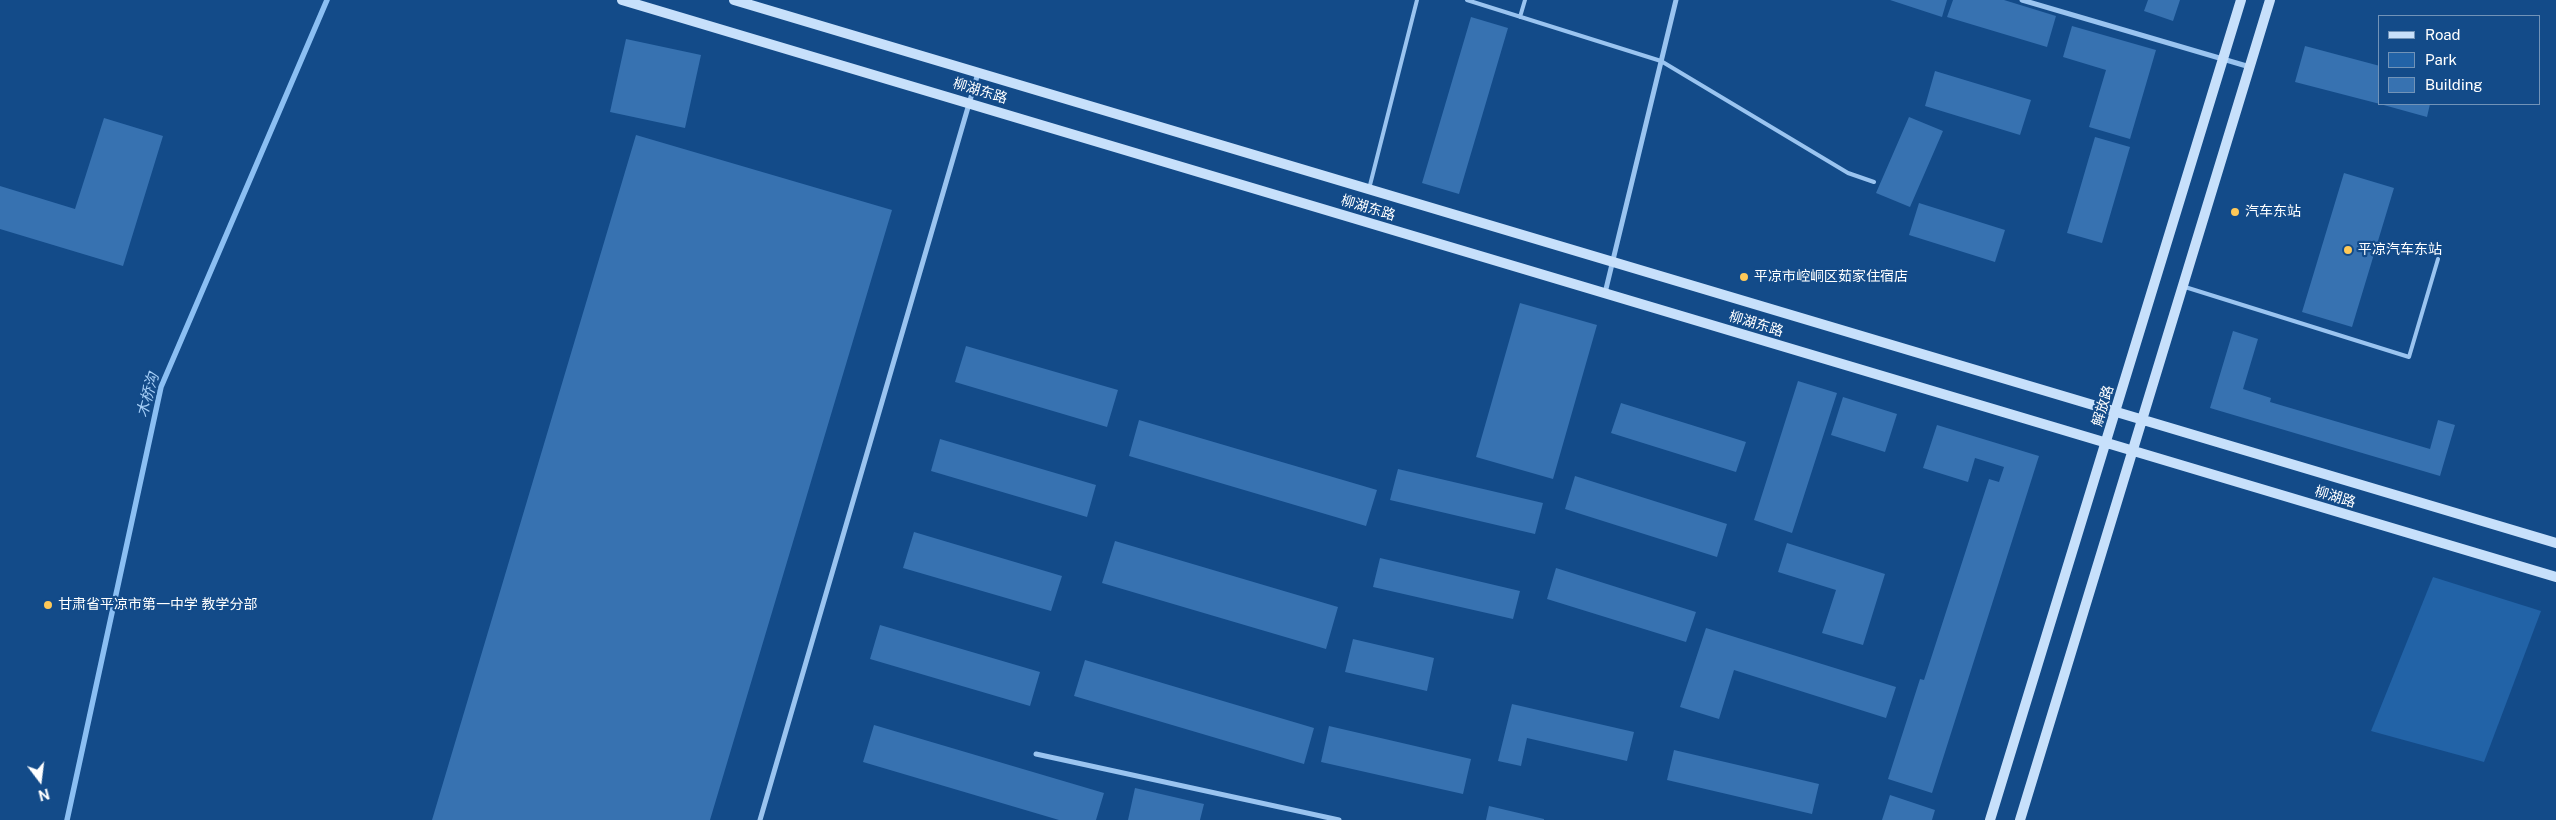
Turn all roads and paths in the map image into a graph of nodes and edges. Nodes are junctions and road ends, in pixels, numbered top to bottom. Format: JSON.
{"nodes":[{"id":1,"x":622,"y":0,"type":"edge"},
{"id":2,"x":734,"y":0,"type":"edge"},
{"id":3,"x":1417,"y":0,"type":"edge"},
{"id":4,"x":1467,"y":0,"type":"edge"},
{"id":5,"x":1525,"y":0,"type":"edge"},
{"id":6,"x":1676,"y":0,"type":"edge"},
{"id":7,"x":2022,"y":0,"type":"edge"},
{"id":8,"x":2241,"y":0,"type":"edge"},
{"id":9,"x":2270,"y":0,"type":"edge"},
{"id":10,"x":1520,"y":17,"type":"junction"},
{"id":11,"x":2223,"y":60,"type":"junction"},
{"id":12,"x":1661,"y":61,"type":"junction"},
{"id":13,"x":2250,"y":67,"type":"junction"},
{"id":14,"x":978,"y":73,"type":"junction"},
{"id":15,"x":970,"y":102,"type":"junction"},
{"id":16,"x":1874,"y":182,"type":"dead end"},
{"id":17,"x":1369,"y":189,"type":"junction"},
{"id":18,"x":2438,"y":260,"type":"dead end"},
{"id":19,"x":1614,"y":262,"type":"junction"},
{"id":20,"x":2183,"y":286,"type":"junction"},
{"id":21,"x":1605,"y":293,"type":"junction"},
{"id":22,"x":2115,"y":411,"type":"junction"},
{"id":23,"x":2142,"y":419,"type":"junction"},
{"id":24,"x":2106,"y":443,"type":"junction"},
{"id":25,"x":2132,"y":451,"type":"junction"},
{"id":26,"x":2556,"y":543,"type":"edge"},
{"id":27,"x":2556,"y":577,"type":"edge"},
{"id":28,"x":1036,"y":754,"type":"dead end"},
{"id":29,"x":760,"y":820,"type":"edge"},
{"id":30,"x":1339,"y":820,"type":"edge"},
{"id":31,"x":1990,"y":820,"type":"edge"},
{"id":32,"x":2020,"y":820,"type":"edge"}],
"edges":[{"from":1,"to":15,"type":"main road","name":"柳湖东路"},
{"from":2,"to":14,"type":"main road","name":"柳湖东路"},
{"from":3,"to":17,"type":"lane"},
{"from":4,"to":10,"type":"lane"},
{"from":5,"to":10,"type":"lane"},
{"from":6,"to":12,"type":"street"},
{"from":7,"to":11,"type":"street"},
{"from":8,"to":11,"type":"main road","name":"解放路"},
{"from":9,"to":13,"type":"main road"},
{"from":10,"to":12,"type":"lane"},
{"from":11,"to":13,"type":"street"},
{"from":11,"to":22,"type":"main road","name":"解放路"},
{"from":12,"to":16,"type":"lane"},
{"from":12,"to":19,"type":"street"},
{"from":13,"to":20,"type":"main road"},
{"from":14,"to":15,"type":"street"},
{"from":14,"to":17,"type":"main road","name":"柳湖东路"},
{"from":15,"to":21,"type":"main road","name":"柳湖东路"},
{"from":15,"to":29,"type":"street"},
{"from":17,"to":19,"type":"main road","name":"柳湖东路"},
{"from":18,"to":20,"type":"lane"},
{"from":19,"to":21,"type":"street"},
{"from":19,"to":22,"type":"main road","name":"柳湖东路"},
{"from":20,"to":23,"type":"main road"},
{"from":21,"to":24,"type":"main road","name":"柳湖东路"},
{"from":22,"to":23,"type":"main road","name":"柳湖路"},
{"from":22,"to":24,"type":"main road","name":"解放路"},
{"from":23,"to":25,"type":"main road"},
{"from":23,"to":26,"type":"main road","name":"柳湖路"},
{"from":24,"to":25,"type":"main road","name":"柳湖路"},
{"from":24,"to":31,"type":"main road","name":"解放路"},
{"from":25,"to":27,"type":"main road","name":"柳湖路"},
{"from":25,"to":32,"type":"main road"},
{"from":28,"to":30,"type":"street"}]}
